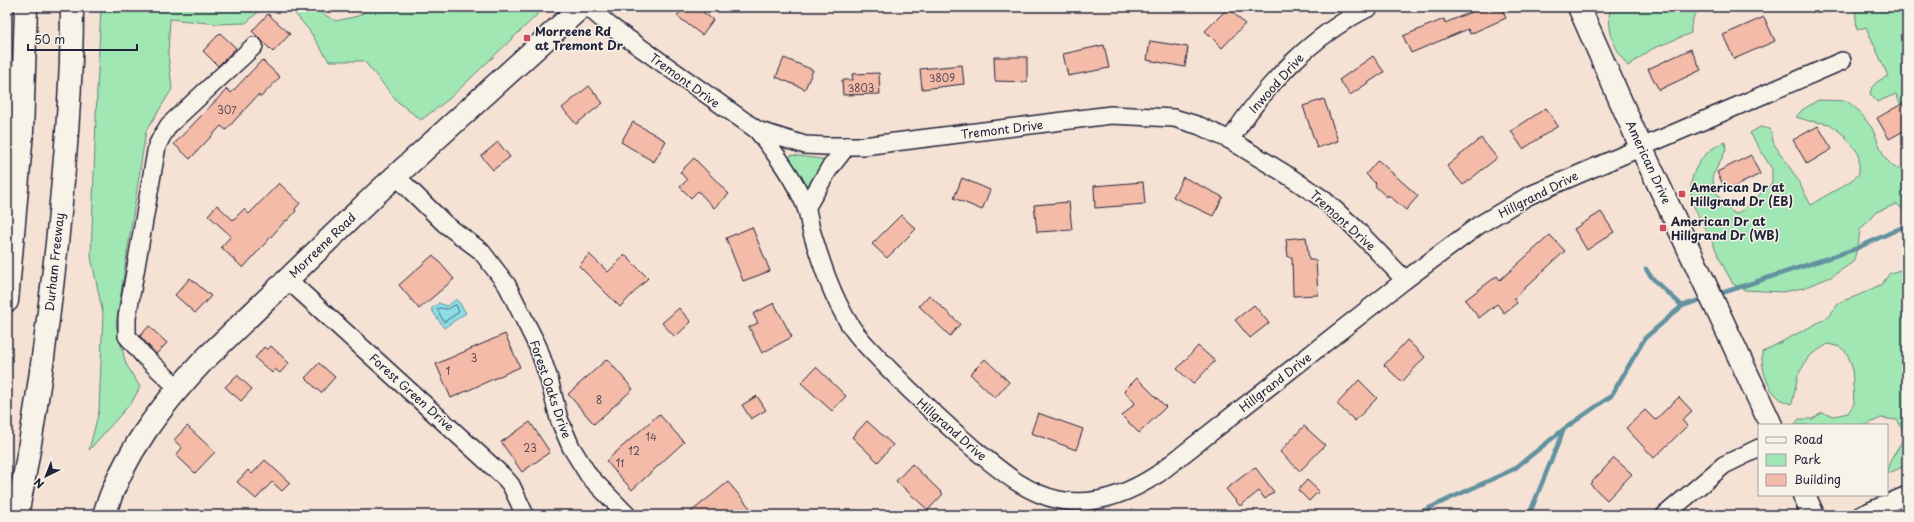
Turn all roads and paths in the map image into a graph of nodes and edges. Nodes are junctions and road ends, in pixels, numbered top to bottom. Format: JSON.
{"nodes":[{"id":1,"x":26,"y":7,"type":"edge"},
{"id":2,"x":72,"y":7,"type":"edge"},
{"id":3,"x":580,"y":7,"type":"edge"},
{"id":4,"x":588,"y":7,"type":"edge"},
{"id":5,"x":1370,"y":7,"type":"edge"},
{"id":6,"x":1579,"y":7,"type":"edge"},
{"id":7,"x":254,"y":46,"type":"dead end"},
{"id":8,"x":1842,"y":61,"type":"dead end"},
{"id":9,"x":757,"y":130,"type":"junction"},
{"id":10,"x":1230,"y":140,"type":"junction"},
{"id":11,"x":847,"y":146,"type":"junction"},
{"id":12,"x":1641,"y":147,"type":"junction"},
{"id":13,"x":396,"y":176,"type":"junction"},
{"id":14,"x":806,"y":208,"type":"junction"},
{"id":15,"x":287,"y":279,"type":"junction"},
{"id":16,"x":1405,"y":280,"type":"junction"},
{"id":17,"x":7,"y":301,"type":"edge"},
{"id":18,"x":178,"y":388,"type":"junction"},
{"id":19,"x":1771,"y":424,"type":"edge"},
{"id":20,"x":1758,"y":449,"type":"edge"},
{"id":21,"x":1907,"y":494,"type":"edge"},
{"id":22,"x":1804,"y":496,"type":"edge"},
{"id":23,"x":106,"y":514,"type":"edge"},
{"id":24,"x":17,"y":515,"type":"edge"},
{"id":25,"x":525,"y":515,"type":"edge"},
{"id":26,"x":627,"y":515,"type":"edge"},
{"id":27,"x":1665,"y":515,"type":"edge"},
{"id":28,"x":1813,"y":515,"type":"edge"},
{"id":29,"x":1861,"y":515,"type":"edge"}],
"edges":[{"from":1,"to":17,"type":"main road"},
{"from":2,"to":24,"type":"main road","name":"Durham Freeway"},
{"from":3,"to":13,"type":"main road","name":"Morreene Road"},
{"from":4,"to":9,"type":"street","name":"Tremont Drive"},
{"from":5,"to":10,"type":"street","name":"Inwood Drive"},
{"from":6,"to":12,"type":"main road","name":"American Drive"},
{"from":7,"to":18,"type":"street"},
{"from":8,"to":12,"type":"street","name":"Hillgrand Drive"},
{"from":9,"to":11,"type":"street","name":"Tremont Drive"},
{"from":9,"to":14,"type":"street","name":"Hillgrand Drive"},
{"from":10,"to":11,"type":"street","name":"Tremont Drive"},
{"from":10,"to":16,"type":"street","name":"Tremont Drive"},
{"from":11,"to":14,"type":"street"},
{"from":12,"to":16,"type":"street","name":"Hillgrand Drive"},
{"from":12,"to":19,"type":"main road","name":"American Drive"},
{"from":13,"to":15,"type":"main road","name":"Morreene Road"},
{"from":13,"to":26,"type":"street","name":"Forest Oaks Drive"},
{"from":14,"to":16,"type":"street","name":"Hillgrand Drive"},
{"from":15,"to":18,"type":"main road","name":"Morreene Road"},
{"from":15,"to":25,"type":"street","name":"Forest Green Drive"},
{"from":18,"to":23,"type":"main road","name":"Morreene Road"},
{"from":20,"to":27,"type":"street"},
{"from":21,"to":29,"type":"street"},
{"from":22,"to":28,"type":"main road"}]}
